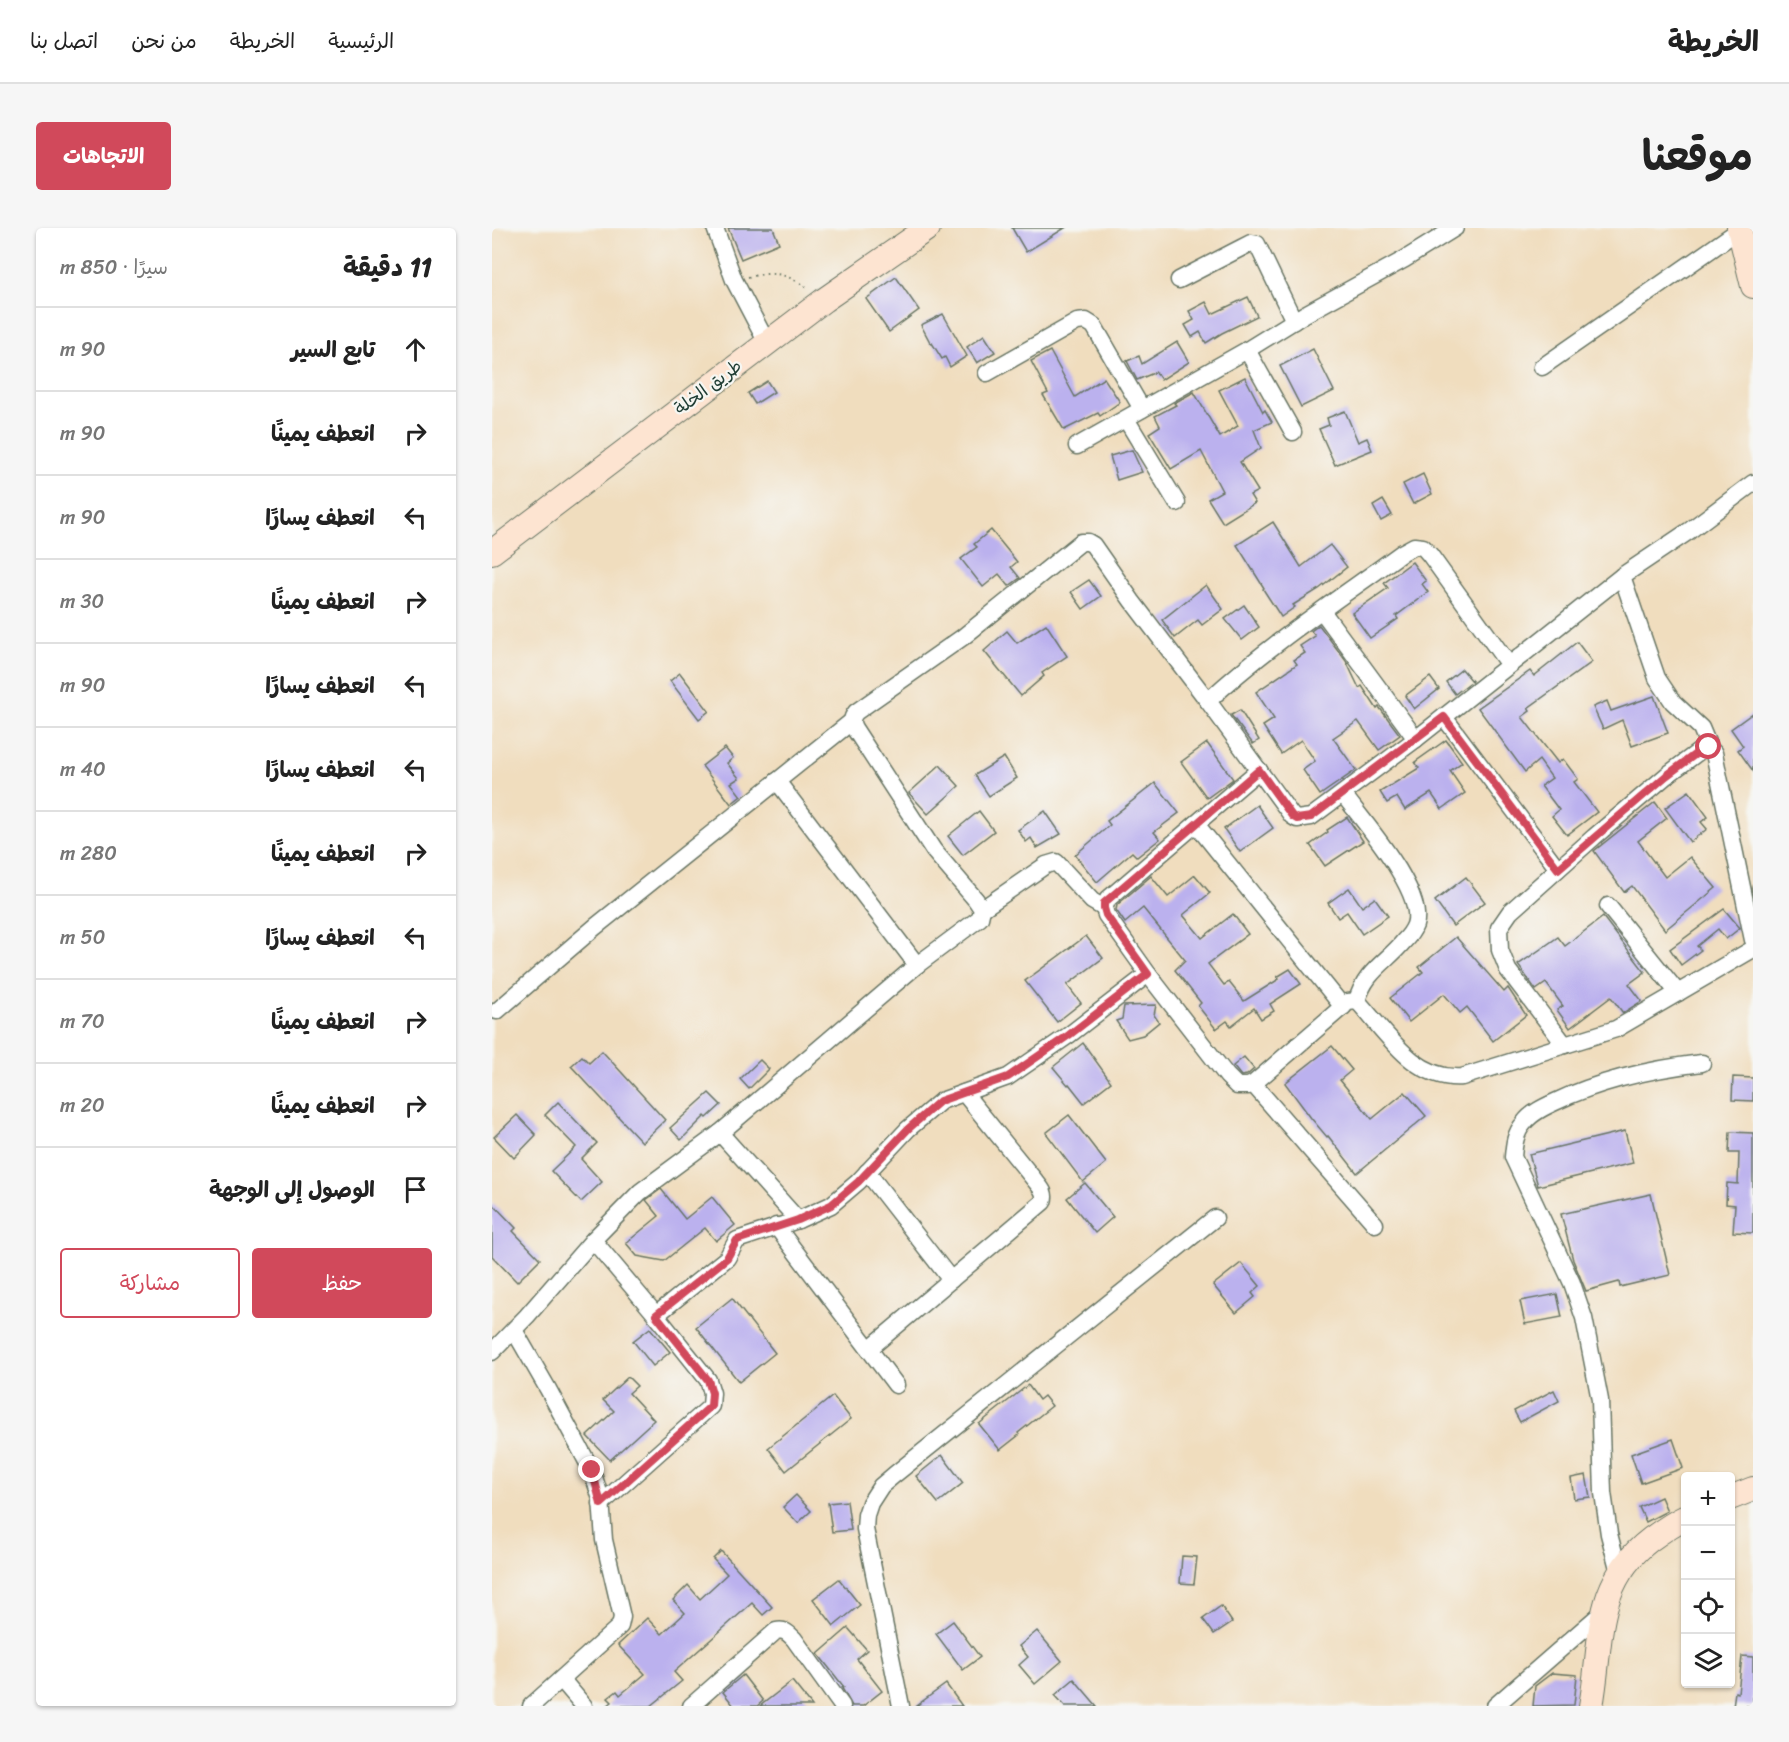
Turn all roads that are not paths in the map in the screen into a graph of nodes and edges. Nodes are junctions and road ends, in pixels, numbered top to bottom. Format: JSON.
{"nodes":[{"id":1,"x":715,"y":228,"type":"edge"},
{"id":2,"x":928,"y":228,"type":"edge"},
{"id":3,"x":1455,"y":228,"type":"edge"},
{"id":4,"x":1744,"y":238,"type":"edge"},
{"id":5,"x":1179,"y":280,"type":"dead end"},
{"id":6,"x":1753,"y":286,"type":"edge"},
{"id":7,"x":1294,"y":321,"type":"junction"},
{"id":8,"x":766,"y":343,"type":"junction"},
{"id":9,"x":1247,"y":350,"type":"junction"},
{"id":10,"x":1542,"y":367,"type":"dead end"},
{"id":11,"x":987,"y":373,"type":"dead end"},
{"id":12,"x":1142,"y":409,"type":"junction"},
{"id":13,"x":1126,"y":418,"type":"junction"},
{"id":14,"x":1293,"y":432,"type":"dead end"},
{"id":15,"x":1077,"y":446,"type":"dead end"},
{"id":16,"x":1753,"y":483,"type":"edge"},
{"id":17,"x":1177,"y":503,"type":"dead end"},
{"id":18,"x":492,"y":552,"type":"edge"},
{"id":19,"x":1622,"y":576,"type":"junction"},
{"id":20,"x":1322,"y":611,"type":"junction"},
{"id":21,"x":1509,"y":665,"type":"junction"},
{"id":22,"x":1208,"y":701,"type":"junction"},
{"id":23,"x":1444,"y":717,"type":"junction"},
{"id":24,"x":851,"y":722,"type":"junction"},
{"id":25,"x":1416,"y":739,"type":"junction"},
{"id":26,"x":1709,"y":747,"type":"junction"},
{"id":27,"x":1259,"y":770,"type":"junction"},
{"id":28,"x":777,"y":781,"type":"junction"},
{"id":29,"x":1343,"y":794,"type":"junction"},
{"id":30,"x":1196,"y":824,"type":"junction"},
{"id":31,"x":1558,"y":869,"type":"junction"},
{"id":32,"x":1608,"y":906,"type":"dead end"},
{"id":33,"x":1104,"y":908,"type":"junction"},
{"id":34,"x":982,"y":909,"type":"junction"},
{"id":35,"x":1753,"y":940,"type":"edge"},
{"id":36,"x":1753,"y":949,"type":"edge"},
{"id":37,"x":917,"y":965,"type":"junction"},
{"id":38,"x":1148,"y":974,"type":"junction"},
{"id":39,"x":1678,"y":993,"type":"junction"},
{"id":40,"x":1350,"y":1004,"type":"junction"},
{"id":41,"x":497,"y":1011,"type":"dead end"},
{"id":42,"x":1565,"y":1045,"type":"junction"},
{"id":43,"x":1702,"y":1063,"type":"dead end"},
{"id":44,"x":1253,"y":1084,"type":"junction"},
{"id":45,"x":964,"y":1093,"type":"junction"},
{"id":46,"x":720,"y":1132,"type":"junction"},
{"id":47,"x":867,"y":1172,"type":"junction"},
{"id":48,"x":1215,"y":1218,"type":"dead end"},
{"id":49,"x":798,"y":1220,"type":"junction"},
{"id":50,"x":1375,"y":1224,"type":"dead end"},
{"id":51,"x":776,"y":1226,"type":"junction"},
{"id":52,"x":593,"y":1240,"type":"junction"},
{"id":53,"x":951,"y":1280,"type":"junction"},
{"id":54,"x":656,"y":1315,"type":"junction"},
{"id":55,"x":514,"y":1329,"type":"junction"},
{"id":56,"x":869,"y":1350,"type":"junction"},
{"id":57,"x":492,"y":1352,"type":"edge"},
{"id":58,"x":896,"y":1385,"type":"dead end"},
{"id":59,"x":1753,"y":1489,"type":"edge"},
{"id":60,"x":1735,"y":1496,"type":"edge"},
{"id":61,"x":601,"y":1504,"type":"junction"},
{"id":62,"x":1681,"y":1519,"type":"edge"},
{"id":63,"x":1619,"y":1572,"type":"junction"},
{"id":64,"x":1603,"y":1612,"type":"junction"},
{"id":65,"x":562,"y":1680,"type":"junction"},
{"id":66,"x":701,"y":1703,"type":"edge"},
{"id":67,"x":531,"y":1706,"type":"edge"},
{"id":68,"x":584,"y":1706,"type":"edge"},
{"id":69,"x":842,"y":1706,"type":"edge"},
{"id":70,"x":901,"y":1706,"type":"edge"},
{"id":71,"x":1494,"y":1706,"type":"edge"},
{"id":72,"x":1591,"y":1706,"type":"edge"}],
"edges":[{"from":1,"to":8,"type":"street"},
{"from":2,"to":8,"type":"street","name":"طريق الخلة"},
{"from":3,"to":7,"type":"street"},
{"from":4,"to":6,"type":"street"},
{"from":4,"to":10,"type":"street"},
{"from":5,"to":7,"type":"street"},
{"from":7,"to":9,"type":"street"},
{"from":8,"to":18,"type":"street","name":"طريق الخلة"},
{"from":9,"to":12,"type":"street"},
{"from":9,"to":14,"type":"street"},
{"from":11,"to":12,"type":"street"},
{"from":12,"to":13,"type":"street"},
{"from":13,"to":15,"type":"street"},
{"from":13,"to":17,"type":"street"},
{"from":16,"to":19,"type":"street"},
{"from":19,"to":21,"type":"street"},
{"from":19,"to":26,"type":"street"},
{"from":20,"to":21,"type":"street"},
{"from":20,"to":22,"type":"street"},
{"from":20,"to":25,"type":"street"},
{"from":21,"to":23,"type":"street"},
{"from":22,"to":24,"type":"street"},
{"from":22,"to":27,"type":"street"},
{"from":23,"to":25,"type":"street"},
{"from":23,"to":31,"type":"street"},
{"from":24,"to":28,"type":"street"},
{"from":24,"to":34,"type":"street"},
{"from":25,"to":29,"type":"street"},
{"from":26,"to":31,"type":"street"},
{"from":26,"to":35,"type":"street"},
{"from":27,"to":29,"type":"street"},
{"from":27,"to":30,"type":"street"},
{"from":28,"to":37,"type":"street"},
{"from":28,"to":41,"type":"street"},
{"from":29,"to":40,"type":"street"},
{"from":30,"to":33,"type":"street"},
{"from":30,"to":40,"type":"street"},
{"from":31,"to":42,"type":"street"},
{"from":32,"to":39,"type":"street"},
{"from":33,"to":34,"type":"street"},
{"from":33,"to":38,"type":"street"},
{"from":34,"to":37,"type":"street"},
{"from":36,"to":39,"type":"street"},
{"from":37,"to":46,"type":"street"},
{"from":38,"to":44,"type":"street"},
{"from":38,"to":45,"type":"street"},
{"from":39,"to":42,"type":"street"},
{"from":40,"to":42,"type":"street"},
{"from":40,"to":44,"type":"street"},
{"from":43,"to":63,"type":"street"},
{"from":44,"to":50,"type":"street"},
{"from":45,"to":47,"type":"street"},
{"from":45,"to":53,"type":"street"},
{"from":46,"to":49,"type":"street"},
{"from":46,"to":52,"type":"street"},
{"from":47,"to":49,"type":"street"},
{"from":47,"to":53,"type":"street"},
{"from":48,"to":70,"type":"street"},
{"from":49,"to":51,"type":"street"},
{"from":51,"to":54,"type":"street"},
{"from":51,"to":56,"type":"street"},
{"from":52,"to":54,"type":"street"},
{"from":52,"to":55,"type":"street"},
{"from":53,"to":56,"type":"street"},
{"from":54,"to":61,"type":"street"},
{"from":55,"to":57,"type":"street"},
{"from":55,"to":61,"type":"street"},
{"from":56,"to":58,"type":"street"},
{"from":59,"to":60,"type":"street"},
{"from":61,"to":65,"type":"street"},
{"from":62,"to":63,"type":"street"},
{"from":63,"to":64,"type":"street"},
{"from":64,"to":71,"type":"street"},
{"from":64,"to":72,"type":"street"},
{"from":65,"to":67,"type":"street"},
{"from":65,"to":68,"type":"street"},
{"from":66,"to":69,"type":"street"}]}
